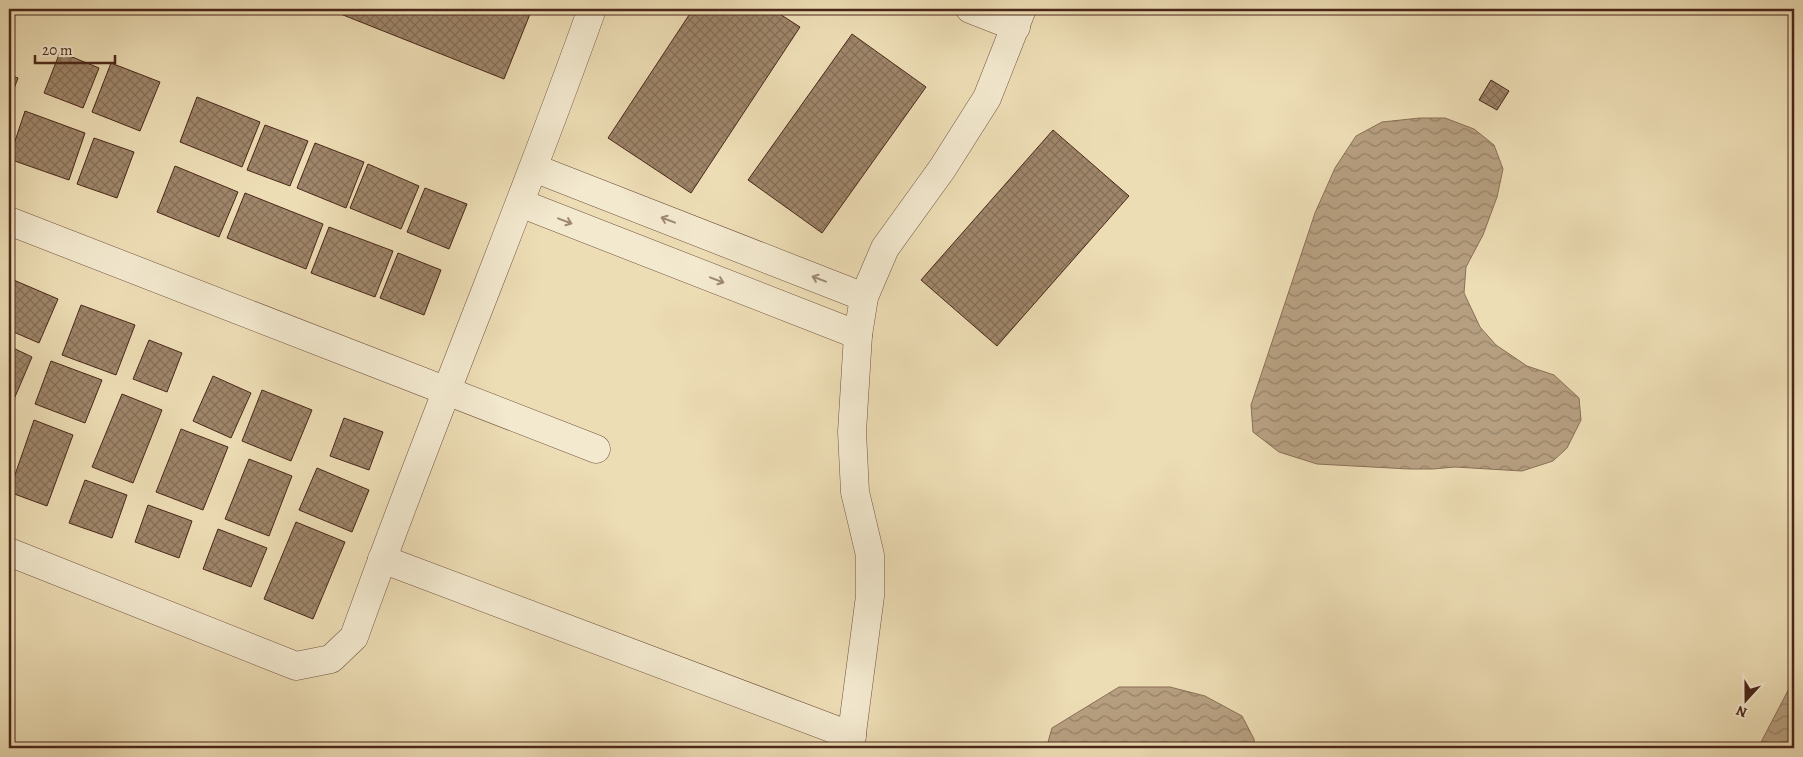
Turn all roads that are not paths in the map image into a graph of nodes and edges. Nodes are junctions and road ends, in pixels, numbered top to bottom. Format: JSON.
{"nodes":[{"id":1,"x":592,"y":9,"type":"edge"},
{"id":2,"x":970,"y":9,"type":"edge"},
{"id":3,"x":1019,"y":18,"type":"edge"},
{"id":4,"x":534,"y":168,"type":"junction"},
{"id":5,"x":520,"y":203,"type":"junction"},
{"id":6,"x":9,"y":221,"type":"edge"},
{"id":7,"x":864,"y":297,"type":"junction"},
{"id":8,"x":858,"y":335,"type":"junction"},
{"id":9,"x":445,"y":392,"type":"junction"},
{"id":10,"x":596,"y":450,"type":"dead end"},
{"id":11,"x":9,"y":552,"type":"edge"},
{"id":12,"x":382,"y":559,"type":"junction"},
{"id":13,"x":851,"y":742,"type":"edge"}],
"edges":[{"from":1,"to":4,"type":"street"},
{"from":2,"to":3,"type":"street"},
{"from":3,"to":7,"type":"street"},
{"from":4,"to":5,"type":"street"},
{"from":7,"to":4,"type":"street","one_way":true},
{"from":5,"to":8,"type":"street","one_way":true},
{"from":5,"to":9,"type":"street"},
{"from":6,"to":9,"type":"street"},
{"from":7,"to":8,"type":"street"},
{"from":8,"to":13,"type":"street"},
{"from":9,"to":10,"type":"street"},
{"from":9,"to":12,"type":"street"},
{"from":11,"to":12,"type":"street"},
{"from":12,"to":13,"type":"street"}]}
